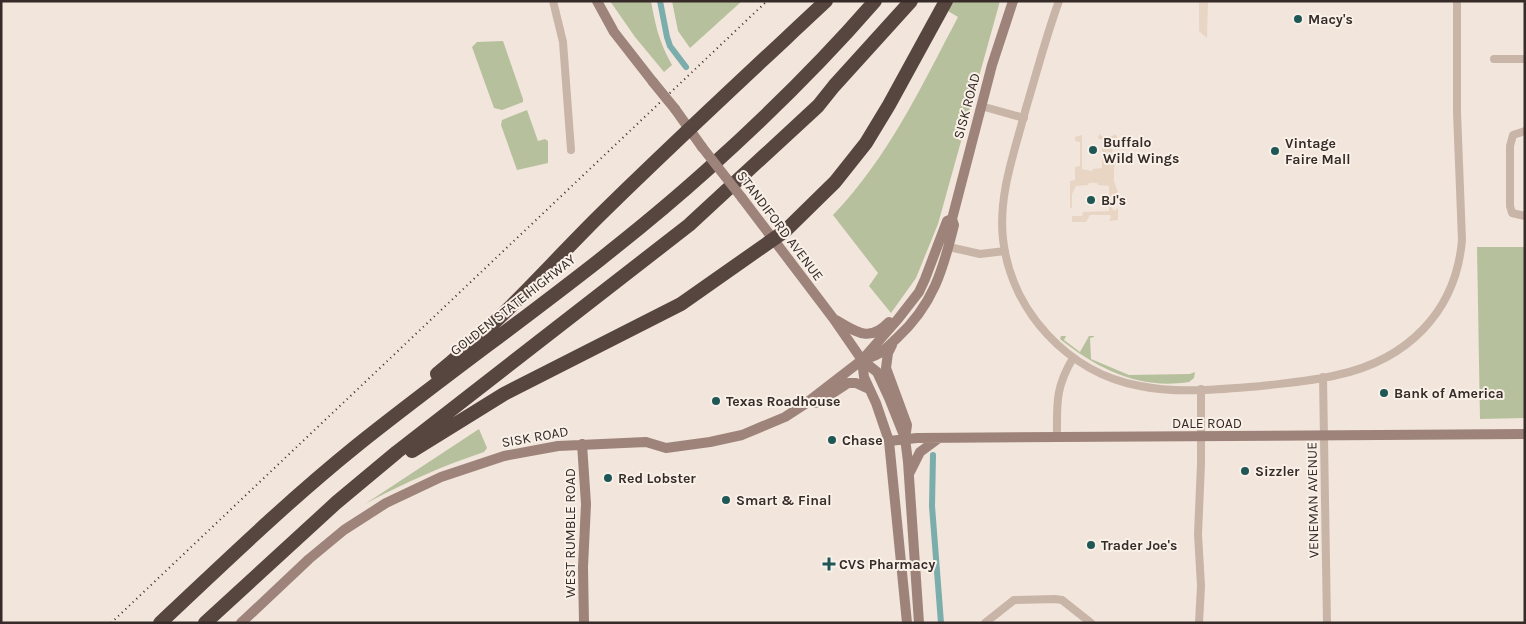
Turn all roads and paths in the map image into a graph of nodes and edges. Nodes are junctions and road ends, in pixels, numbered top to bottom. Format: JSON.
{"nodes":[{"id":1,"x":553,"y":1,"type":"edge"},
{"id":2,"x":597,"y":1,"type":"edge"},
{"id":3,"x":826,"y":1,"type":"edge"},
{"id":4,"x":875,"y":1,"type":"edge"},
{"id":5,"x":911,"y":1,"type":"edge"},
{"id":6,"x":946,"y":1,"type":"edge"},
{"id":7,"x":1013,"y":1,"type":"edge"},
{"id":8,"x":1059,"y":1,"type":"edge"},
{"id":9,"x":1457,"y":1,"type":"edge"},
{"id":10,"x":1494,"y":59,"type":"dead end"},
{"id":11,"x":1525,"y":59,"type":"edge"},
{"id":12,"x":981,"y":106,"type":"junction"},
{"id":13,"x":1024,"y":118,"type":"junction"},
{"id":14,"x":689,"y":128,"type":"junction"},
{"id":15,"x":1525,"y":131,"type":"edge"},
{"id":16,"x":571,"y":150,"type":"dead end"},
{"id":17,"x":1525,"y":216,"type":"edge"},
{"id":18,"x":952,"y":219,"type":"junction"},
{"id":19,"x":773,"y":240,"type":"junction"},
{"id":20,"x":949,"y":247,"type":"junction"},
{"id":21,"x":1005,"y":251,"type":"junction"},
{"id":22,"x":932,"y":263,"type":"junction"},
{"id":23,"x":833,"y":318,"type":"junction"},
{"id":24,"x":894,"y":340,"type":"junction"},
{"id":25,"x":1073,"y":358,"type":"junction"},
{"id":26,"x":862,"y":360,"type":"junction"},
{"id":27,"x":1323,"y":377,"type":"junction"},
{"id":28,"x":869,"y":389,"type":"junction"},
{"id":29,"x":1201,"y":389,"type":"junction"},
{"id":30,"x":805,"y":404,"type":"junction"},
{"id":31,"x":1525,"y":434,"type":"edge"},
{"id":32,"x":1324,"y":435,"type":"junction"},
{"id":33,"x":1201,"y":436,"type":"junction"},
{"id":34,"x":905,"y":438,"type":"junction"},
{"id":35,"x":939,"y":438,"type":"junction"},
{"id":36,"x":1057,"y":438,"type":"junction"},
{"id":37,"x":889,"y":441,"type":"junction"},
{"id":38,"x":582,"y":444,"type":"junction"},
{"id":39,"x":909,"y":476,"type":"junction"},
{"id":40,"x":296,"y":497,"type":"junction"},
{"id":41,"x":337,"y":502,"type":"junction"},
{"id":42,"x":160,"y":623,"type":"edge"},
{"id":43,"x":204,"y":623,"type":"edge"},
{"id":44,"x":241,"y":623,"type":"edge"},
{"id":45,"x":584,"y":623,"type":"edge"},
{"id":46,"x":907,"y":623,"type":"edge"},
{"id":47,"x":919,"y":623,"type":"edge"},
{"id":48,"x":985,"y":623,"type":"edge"},
{"id":49,"x":1091,"y":623,"type":"edge"},
{"id":50,"x":1199,"y":623,"type":"edge"},
{"id":51,"x":1327,"y":623,"type":"edge"}],
"edges":[{"from":1,"to":16,"type":"street"},
{"from":2,"to":14,"type":"main road","name":"STANDIFORD AVENUE","bridge":true},
{"from":3,"to":14,"type":"highway"},
{"from":4,"to":40,"type":"highway","name":"GOLDEN STATE HIGHWAY"},
{"from":5,"to":41,"type":"highway"},
{"from":6,"to":19,"type":"highway"},
{"from":7,"to":12,"type":"main road","name":"SISK ROAD"},
{"from":8,"to":13,"type":"street"},
{"from":9,"to":27,"type":"street"},
{"from":10,"to":11,"type":"street"},
{"from":12,"to":13,"type":"street"},
{"from":12,"to":18,"type":"main road","name":"SISK ROAD"},
{"from":13,"to":21,"type":"street"},
{"from":14,"to":19,"type":"main road","name":"STANDIFORD AVENUE","bridge":true},
{"from":14,"to":40,"type":"highway"},
{"from":15,"to":17,"type":"street"},
{"from":18,"to":20,"type":"main road","name":"SISK ROAD"},
{"from":18,"to":22,"type":"main road","name":"SISK ROAD"},
{"from":19,"to":23,"type":"main road","name":"STANDIFORD AVENUE"},
{"from":19,"to":41,"type":"highway"},
{"from":20,"to":21,"type":"street"},
{"from":20,"to":24,"type":"main road","name":"SISK ROAD"},
{"from":21,"to":25,"type":"street"},
{"from":22,"to":23,"type":"main road"},
{"from":22,"to":26,"type":"main road","name":"SISK ROAD"},
{"from":23,"to":26,"type":"main road","name":"STANDIFORD AVENUE"},
{"from":24,"to":26,"type":"main road","name":"SISK ROAD"},
{"from":24,"to":34,"type":"main road"},
{"from":25,"to":29,"type":"street"},
{"from":25,"to":36,"type":"street"},
{"from":26,"to":28,"type":"main road","name":"STANDIFORD AVENUE"},
{"from":26,"to":30,"type":"main road","name":"SISK ROAD"},
{"from":26,"to":34,"type":"main road","name":"STANDIFORD AVENUE"},
{"from":27,"to":29,"type":"street"},
{"from":27,"to":32,"type":"street","name":"VENEMAN AVENUE"},
{"from":28,"to":30,"type":"main road"},
{"from":28,"to":37,"type":"main road","name":"STANDIFORD AVENUE"},
{"from":29,"to":33,"type":"street"},
{"from":30,"to":38,"type":"main road","name":"SISK ROAD"},
{"from":31,"to":32,"type":"main road","name":"DALE ROAD"},
{"from":32,"to":33,"type":"main road","name":"DALE ROAD"},
{"from":32,"to":51,"type":"street","name":"VENEMAN AVENUE"},
{"from":33,"to":36,"type":"main road","name":"DALE ROAD"},
{"from":33,"to":50,"type":"street"},
{"from":34,"to":35,"type":"main road","name":"DALE ROAD"},
{"from":34,"to":37,"type":"main road","name":"DALE ROAD"},
{"from":34,"to":39,"type":"main road","name":"STANDIFORD AVENUE"},
{"from":35,"to":36,"type":"main road","name":"DALE ROAD"},
{"from":35,"to":39,"type":"main road"},
{"from":37,"to":46,"type":"main road","name":"STANDIFORD AVENUE"},
{"from":38,"to":44,"type":"main road","name":"SISK ROAD"},
{"from":38,"to":45,"type":"main road","name":"WEST RUMBLE ROAD"},
{"from":39,"to":47,"type":"main road","name":"STANDIFORD AVENUE"},
{"from":40,"to":42,"type":"highway","name":"GOLDEN STATE HIGHWAY"},
{"from":41,"to":43,"type":"highway"},
{"from":48,"to":49,"type":"street"}]}
